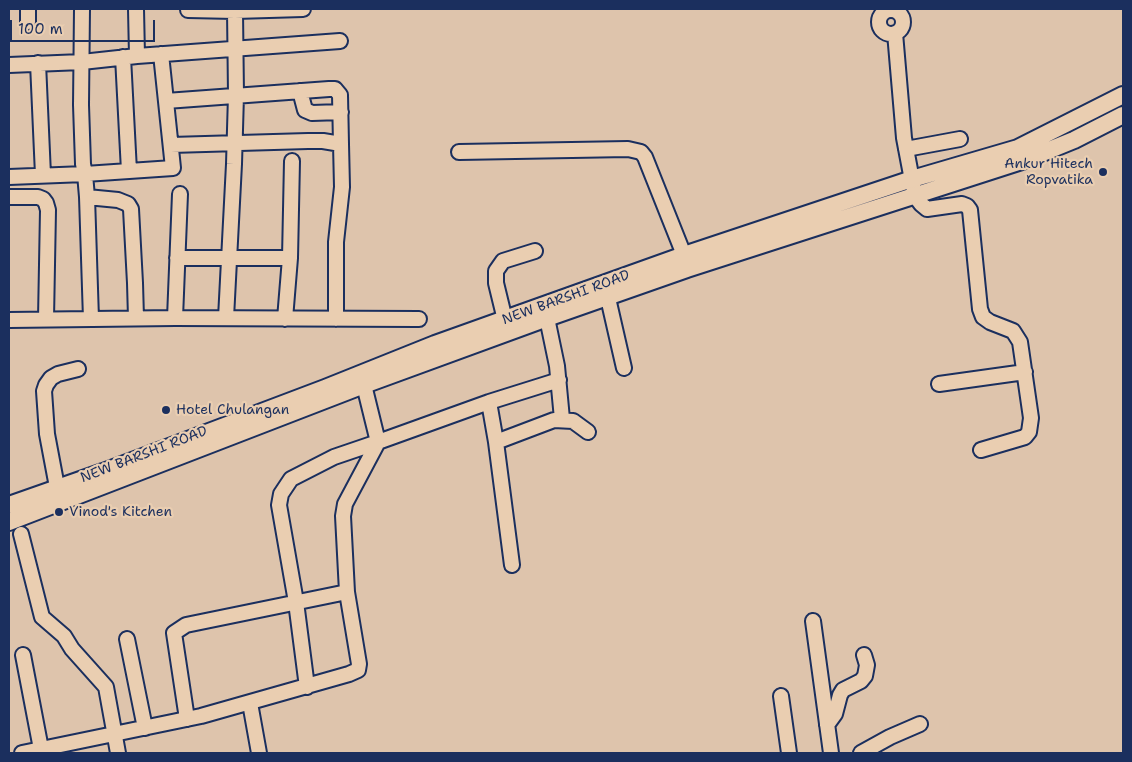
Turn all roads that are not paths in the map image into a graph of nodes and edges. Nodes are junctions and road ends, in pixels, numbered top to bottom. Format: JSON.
{"nodes":[{"id":1,"x":82,"y":9,"type":"edge"},
{"id":2,"x":136,"y":9,"type":"edge"},
{"id":3,"x":188,"y":9,"type":"edge"},
{"id":4,"x":294,"y":9,"type":"edge"},
{"id":5,"x":303,"y":9,"type":"edge"},
{"id":6,"x":891,"y":9,"type":"edge"},
{"id":7,"x":235,"y":11,"type":"junction"},
{"id":8,"x":340,"y":41,"type":"dead end"},
{"id":9,"x":235,"y":48,"type":"junction"},
{"id":10,"x":161,"y":54,"type":"junction"},
{"id":11,"x":138,"y":56,"type":"junction"},
{"id":12,"x":123,"y":57,"type":"junction"},
{"id":13,"x":82,"y":62,"type":"junction"},
{"id":14,"x":38,"y":63,"type":"junction"},
{"id":15,"x":9,"y":64,"type":"edge"},
{"id":16,"x":300,"y":91,"type":"junction"},
{"id":17,"x":1123,"y":95,"type":"edge"},
{"id":18,"x":236,"y":96,"type":"junction"},
{"id":19,"x":166,"y":101,"type":"junction"},
{"id":20,"x":341,"y":112,"type":"junction"},
{"id":21,"x":1123,"y":115,"type":"edge"},
{"id":22,"x":960,"y":139,"type":"dead end"},
{"id":23,"x":234,"y":143,"type":"junction"},
{"id":24,"x":341,"y":144,"type":"junction"},
{"id":25,"x":171,"y":145,"type":"junction"},
{"id":26,"x":906,"y":149,"type":"junction"},
{"id":27,"x":459,"y":152,"type":"dead end"},
{"id":28,"x":292,"y":161,"type":"dead end"},
{"id":29,"x":129,"y":171,"type":"junction"},
{"id":30,"x":85,"y":174,"type":"junction"},
{"id":31,"x":43,"y":175,"type":"junction"},
{"id":32,"x":9,"y":176,"type":"edge"},
{"id":33,"x":912,"y":179,"type":"junction"},
{"id":34,"x":180,"y":194,"type":"dead end"},
{"id":35,"x":915,"y":196,"type":"junction"},
{"id":36,"x":9,"y":197,"type":"edge"},
{"id":37,"x":87,"y":197,"type":"junction"},
{"id":38,"x":535,"y":251,"type":"dead end"},
{"id":39,"x":684,"y":254,"type":"junction"},
{"id":40,"x":178,"y":258,"type":"junction"},
{"id":41,"x":290,"y":258,"type":"junction"},
{"id":42,"x":230,"y":260,"type":"junction"},
{"id":43,"x":608,"y":298,"type":"junction"},
{"id":44,"x":136,"y":318,"type":"junction"},
{"id":45,"x":175,"y":318,"type":"junction"},
{"id":46,"x":226,"y":318,"type":"junction"},
{"id":47,"x":547,"y":318,"type":"junction"},
{"id":48,"x":46,"y":319,"type":"junction"},
{"id":49,"x":91,"y":319,"type":"junction"},
{"id":50,"x":285,"y":319,"type":"junction"},
{"id":51,"x":336,"y":319,"type":"junction"},
{"id":52,"x":419,"y":319,"type":"dead end"},
{"id":53,"x":9,"y":320,"type":"edge"},
{"id":54,"x":505,"y":320,"type":"junction"},
{"id":55,"x":624,"y":368,"type":"dead end"},
{"id":56,"x":78,"y":369,"type":"dead end"},
{"id":57,"x":1025,"y":372,"type":"junction"},
{"id":58,"x":559,"y":380,"type":"junction"},
{"id":59,"x":939,"y":384,"type":"dead end"},
{"id":60,"x":364,"y":385,"type":"junction"},
{"id":61,"x":489,"y":402,"type":"junction"},
{"id":62,"x":562,"y":419,"type":"junction"},
{"id":63,"x":588,"y":432,"type":"dead end"},
{"id":64,"x":378,"y":442,"type":"junction"},
{"id":65,"x":496,"y":442,"type":"junction"},
{"id":66,"x":981,"y":450,"type":"dead end"},
{"id":67,"x":57,"y":487,"type":"junction"},
{"id":68,"x":9,"y":505,"type":"edge"},
{"id":69,"x":9,"y":522,"type":"edge"},
{"id":70,"x":21,"y":534,"type":"dead end"},
{"id":71,"x":512,"y":565,"type":"dead end"},
{"id":72,"x":347,"y":592,"type":"junction"},
{"id":73,"x":296,"y":602,"type":"junction"},
{"id":74,"x":814,"y":621,"type":"dead end"},
{"id":75,"x":127,"y":639,"type":"dead end"},
{"id":76,"x":23,"y":655,"type":"dead end"},
{"id":77,"x":864,"y":655,"type":"dead end"},
{"id":78,"x":307,"y":687,"type":"junction"},
{"id":79,"x":781,"y":696,"type":"dead end"},
{"id":80,"x":250,"y":702,"type":"junction"},
{"id":81,"x":187,"y":719,"type":"junction"},
{"id":82,"x":920,"y":724,"type":"dead end"},
{"id":83,"x":827,"y":725,"type":"junction"},
{"id":84,"x":145,"y":728,"type":"junction"},
{"id":85,"x":114,"y":734,"type":"junction"},
{"id":86,"x":41,"y":749,"type":"junction"},
{"id":87,"x":22,"y":753,"type":"edge"},
{"id":88,"x":118,"y":753,"type":"edge"},
{"id":89,"x":259,"y":753,"type":"edge"},
{"id":90,"x":789,"y":753,"type":"edge"},
{"id":91,"x":830,"y":753,"type":"edge"},
{"id":92,"x":861,"y":753,"type":"edge"}],
"edges":[{"from":1,"to":13,"type":"street"},
{"from":2,"to":11,"type":"street"},
{"from":3,"to":7,"type":"street"},
{"from":4,"to":5,"type":"street"},
{"from":4,"to":7,"type":"street"},
{"from":6,"to":26,"type":"street"},
{"from":7,"to":9,"type":"street"},
{"from":8,"to":9,"type":"street"},
{"from":9,"to":10,"type":"street"},
{"from":9,"to":18,"type":"street"},
{"from":10,"to":11,"type":"street"},
{"from":10,"to":19,"type":"street"},
{"from":11,"to":12,"type":"street"},
{"from":12,"to":13,"type":"street"},
{"from":12,"to":29,"type":"street"},
{"from":13,"to":14,"type":"street"},
{"from":13,"to":30,"type":"street"},
{"from":14,"to":15,"type":"street"},
{"from":14,"to":31,"type":"street"},
{"from":16,"to":18,"type":"street"},
{"from":16,"to":20,"type":"street"},
{"from":16,"to":20,"type":"street"},
{"from":17,"to":33,"type":"main road","name":"NEW BARSHI ROAD"},
{"from":18,"to":19,"type":"street"},
{"from":18,"to":23,"type":"street"},
{"from":19,"to":25,"type":"street"},
{"from":20,"to":24,"type":"street"},
{"from":21,"to":35,"type":"main road","name":"NEW BARSHI ROAD"},
{"from":22,"to":26,"type":"street"},
{"from":23,"to":24,"type":"street"},
{"from":23,"to":25,"type":"street"},
{"from":23,"to":42,"type":"street"},
{"from":24,"to":51,"type":"street"},
{"from":25,"to":29,"type":"street"},
{"from":26,"to":33,"type":"street"},
{"from":27,"to":39,"type":"street"},
{"from":28,"to":41,"type":"street"},
{"from":29,"to":30,"type":"street"},
{"from":30,"to":31,"type":"street"},
{"from":30,"to":37,"type":"street"},
{"from":31,"to":32,"type":"street"},
{"from":33,"to":35,"type":"street"},
{"from":33,"to":39,"type":"main road","name":"NEW BARSHI ROAD"},
{"from":34,"to":40,"type":"street"},
{"from":35,"to":43,"type":"main road","name":"NEW BARSHI ROAD"},
{"from":35,"to":57,"type":"street"},
{"from":36,"to":48,"type":"street"},
{"from":37,"to":44,"type":"street"},
{"from":37,"to":49,"type":"street"},
{"from":38,"to":54,"type":"street"},
{"from":39,"to":54,"type":"main road","name":"NEW BARSHI ROAD"},
{"from":40,"to":42,"type":"street"},
{"from":40,"to":45,"type":"street"},
{"from":41,"to":42,"type":"street"},
{"from":41,"to":50,"type":"street"},
{"from":42,"to":46,"type":"street"},
{"from":43,"to":47,"type":"main road","name":"NEW BARSHI ROAD"},
{"from":43,"to":55,"type":"street"},
{"from":44,"to":45,"type":"street"},
{"from":44,"to":49,"type":"street"},
{"from":45,"to":46,"type":"street"},
{"from":46,"to":50,"type":"street"},
{"from":47,"to":58,"type":"street"},
{"from":47,"to":60,"type":"main road","name":"NEW BARSHI ROAD"},
{"from":48,"to":49,"type":"street"},
{"from":48,"to":53,"type":"street"},
{"from":50,"to":51,"type":"street"},
{"from":51,"to":52,"type":"street"},
{"from":54,"to":67,"type":"main road","name":"NEW BARSHI ROAD"},
{"from":56,"to":67,"type":"street"},
{"from":57,"to":59,"type":"street"},
{"from":57,"to":66,"type":"street"},
{"from":58,"to":61,"type":"street"},
{"from":58,"to":62,"type":"street"},
{"from":60,"to":64,"type":"street"},
{"from":60,"to":69,"type":"main road","name":"NEW BARSHI ROAD"},
{"from":61,"to":64,"type":"street"},
{"from":61,"to":65,"type":"street"},
{"from":62,"to":63,"type":"street"},
{"from":62,"to":65,"type":"street"},
{"from":64,"to":72,"type":"street"},
{"from":64,"to":73,"type":"street"},
{"from":65,"to":71,"type":"street"},
{"from":67,"to":68,"type":"main road","name":"NEW BARSHI ROAD"},
{"from":70,"to":85,"type":"street"},
{"from":72,"to":73,"type":"street"},
{"from":72,"to":78,"type":"street"},
{"from":73,"to":78,"type":"street"},
{"from":73,"to":81,"type":"street"},
{"from":74,"to":83,"type":"street"},
{"from":75,"to":84,"type":"street"},
{"from":76,"to":86,"type":"street"},
{"from":77,"to":83,"type":"street"},
{"from":78,"to":80,"type":"street"},
{"from":79,"to":90,"type":"street"},
{"from":80,"to":81,"type":"street"},
{"from":80,"to":89,"type":"street"},
{"from":81,"to":84,"type":"street"},
{"from":82,"to":92,"type":"street"},
{"from":83,"to":91,"type":"street"},
{"from":84,"to":85,"type":"street"},
{"from":85,"to":86,"type":"street"},
{"from":85,"to":88,"type":"street"},
{"from":86,"to":87,"type":"street"}]}
